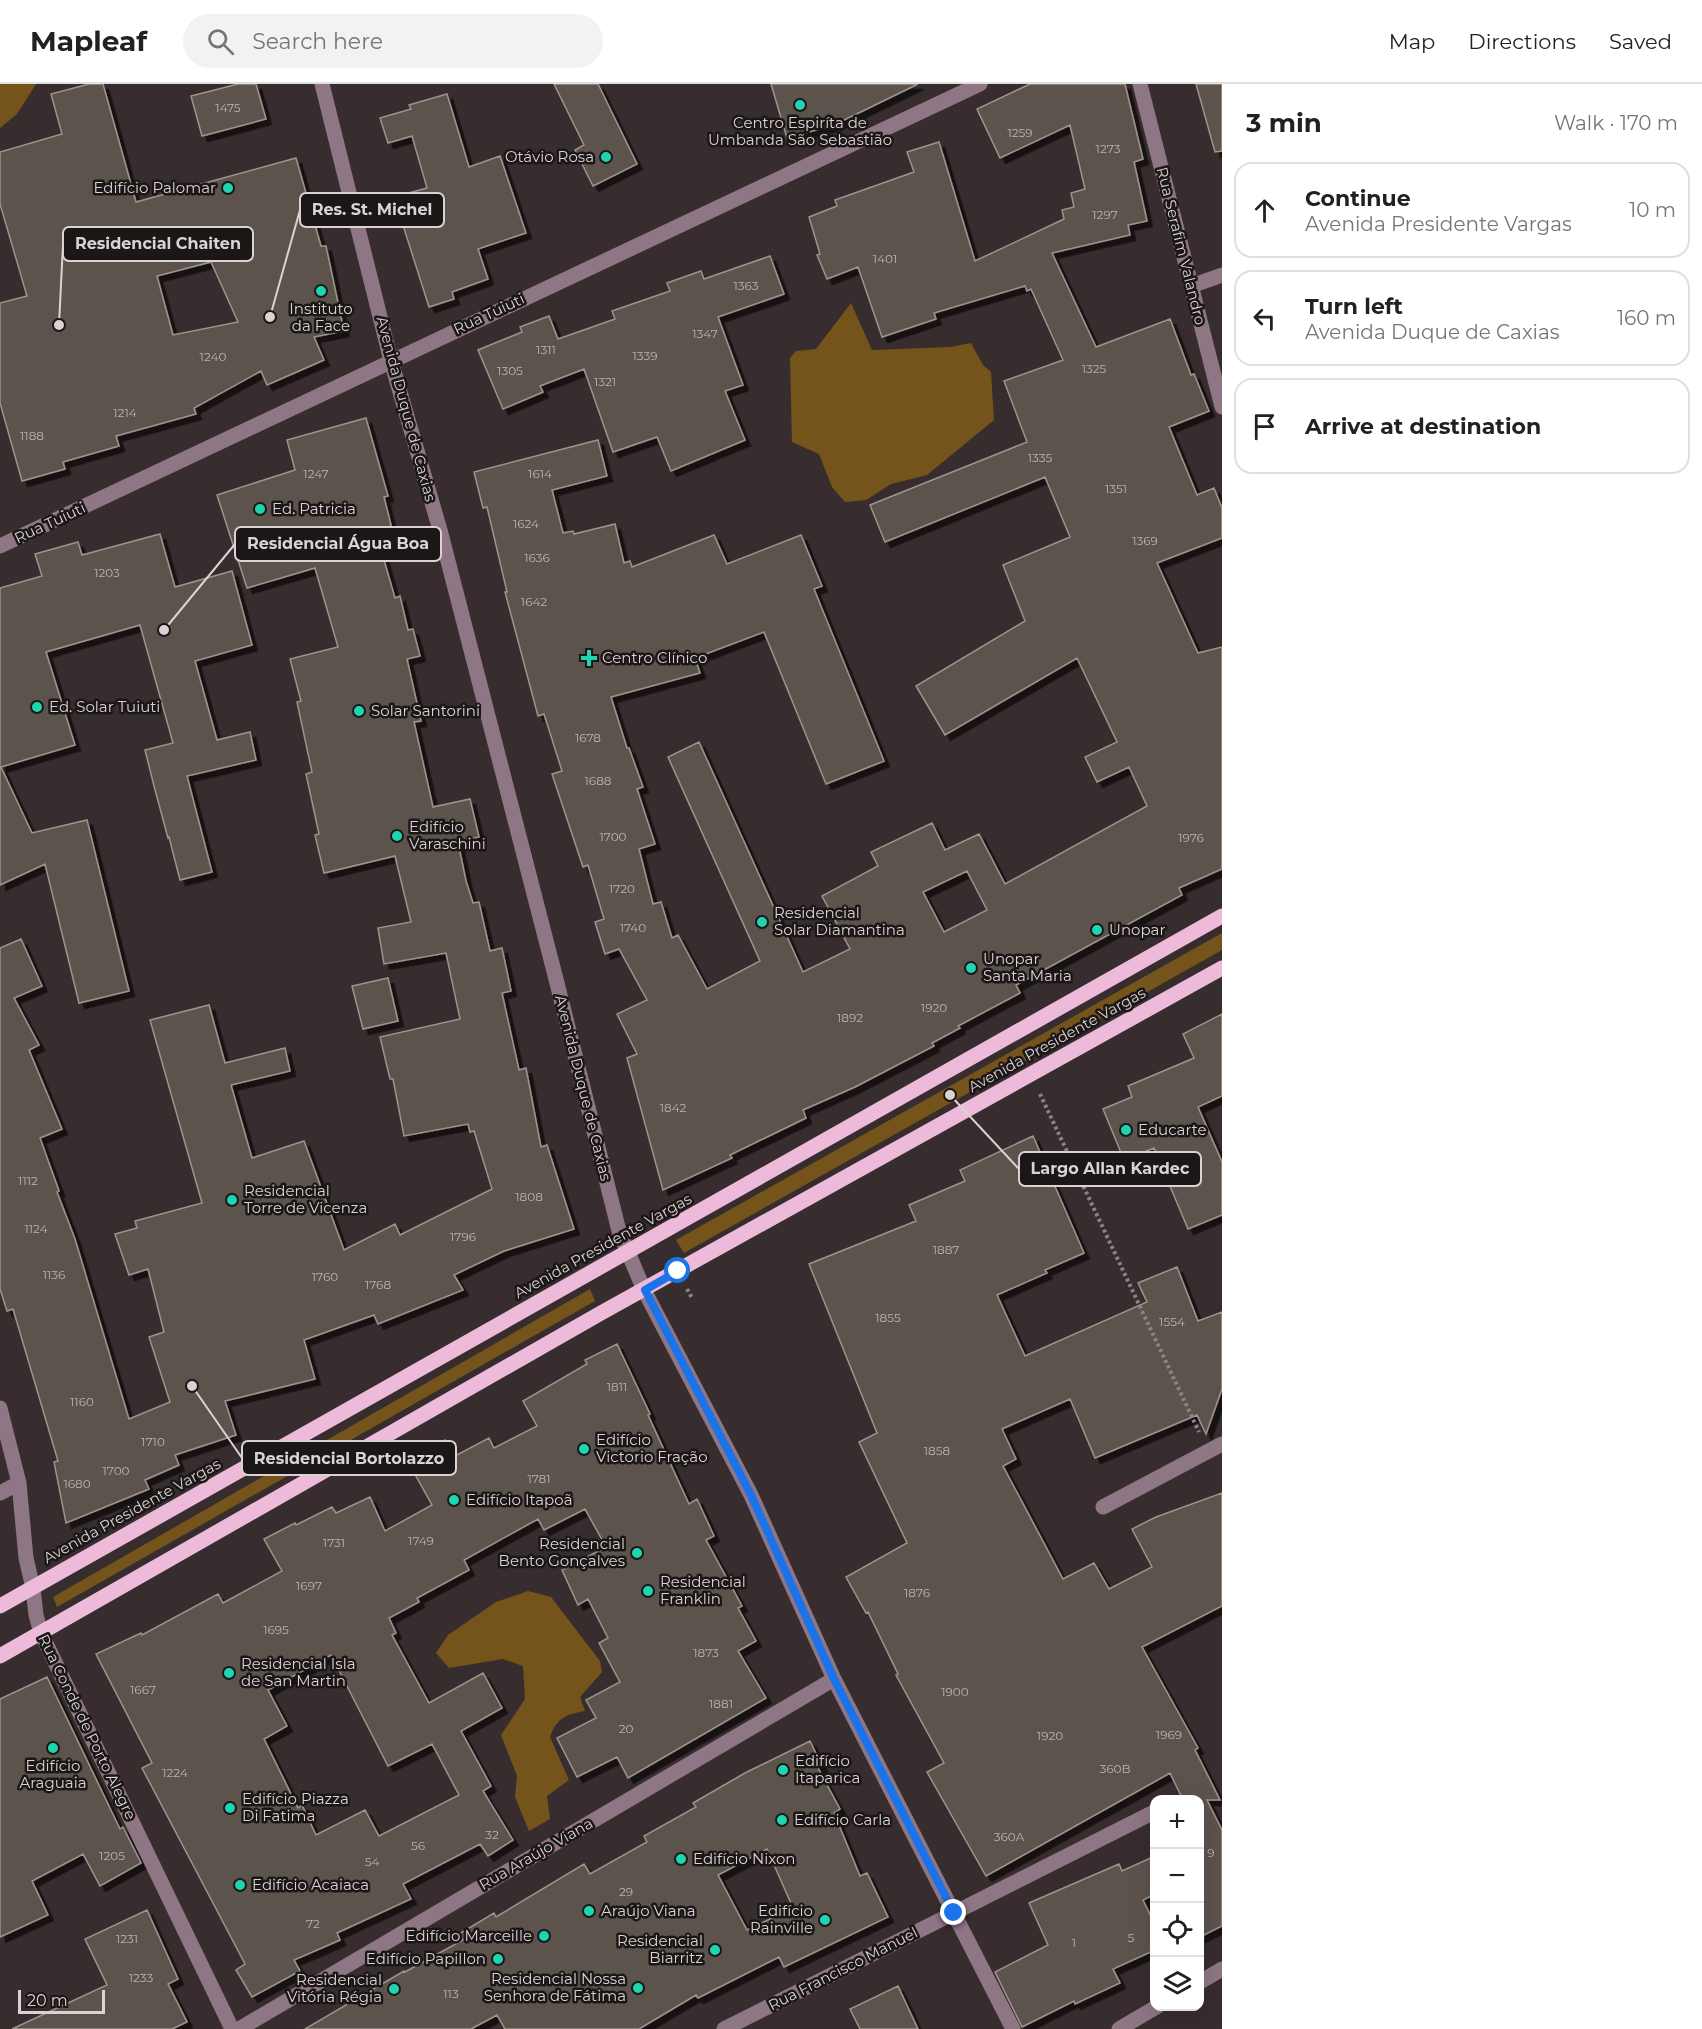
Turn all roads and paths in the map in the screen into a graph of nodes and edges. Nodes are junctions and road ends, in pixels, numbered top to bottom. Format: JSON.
{"nodes":[{"id":1,"x":321,"y":84,"type":"edge"},
{"id":2,"x":980,"y":84,"type":"edge"},
{"id":3,"x":1140,"y":84,"type":"edge"},
{"id":4,"x":1222,"y":275,"type":"edge"},
{"id":5,"x":1191,"y":286,"type":"junction"},
{"id":6,"x":391,"y":361,"type":"junction"},
{"id":7,"x":1222,"y":407,"type":"edge"},
{"id":8,"x":0,"y":546,"type":"edge"},
{"id":9,"x":1222,"y":916,"type":"edge"},
{"id":10,"x":1222,"y":968,"type":"edge"},
{"id":11,"x":1031,"y":1074,"type":"junction"},
{"id":12,"x":628,"y":1253,"type":"junction"},
{"id":13,"x":645,"y":1290,"type":"junction"},
{"id":14,"x":0,"y":1408,"type":"edge"},
{"id":15,"x":1222,"y":1444,"type":"edge"},
{"id":16,"x":1208,"y":1452,"type":"junction"},
{"id":17,"x":19,"y":1483,"type":"junction"},
{"id":18,"x":0,"y":1493,"type":"edge"},
{"id":19,"x":1103,"y":1507,"type":"dead end"},
{"id":20,"x":33,"y":1588,"type":"junction"},
{"id":21,"x":0,"y":1606,"type":"edge"},
{"id":22,"x":41,"y":1633,"type":"junction"},
{"id":23,"x":0,"y":1656,"type":"edge"},
{"id":24,"x":834,"y":1679,"type":"junction"},
{"id":25,"x":1150,"y":1815,"type":"edge"},
{"id":26,"x":954,"y":1913,"type":"junction"},
{"id":27,"x":1222,"y":1969,"type":"edge"},
{"id":28,"x":1204,"y":1980,"type":"edge"},
{"id":29,"x":1151,"y":2011,"type":"edge"},
{"id":30,"x":232,"y":2029,"type":"edge"},
{"id":31,"x":239,"y":2029,"type":"edge"},
{"id":32,"x":724,"y":2029,"type":"edge"},
{"id":33,"x":1013,"y":2029,"type":"edge"},
{"id":34,"x":1119,"y":2029,"type":"edge"}],
"edges":[{"from":1,"to":6,"type":"street","name":"Avenida Duque de Caxias"},
{"from":2,"to":6,"type":"street","name":"Rua Tuiuti"},
{"from":3,"to":5,"type":"street","name":"Rua Serafim Valandro"},
{"from":4,"to":5,"type":"street"},
{"from":5,"to":7,"type":"street","name":"Rua Serafim Valandro"},
{"from":6,"to":8,"type":"street","name":"Rua Tuiuti"},
{"from":6,"to":12,"type":"street","name":"Avenida Duque de Caxias"},
{"from":9,"to":12,"type":"main road","name":"Avenida Presidente Vargas"},
{"from":10,"to":11,"type":"main road","name":"Avenida Presidente Vargas"},
{"from":11,"to":13,"type":"main road","name":"Avenida Presidente Vargas"},
{"from":11,"to":16,"type":"path"},
{"from":12,"to":13,"type":"street","name":"Avenida Duque de Caxias"},
{"from":12,"to":20,"type":"main road","name":"Avenida Presidente Vargas"},
{"from":13,"to":22,"type":"main road","name":"Avenida Presidente Vargas"},
{"from":13,"to":24,"type":"street","name":"Avenida Duque de Caxias"},
{"from":14,"to":17,"type":"street","name":"Rua Conde de Porto Alegre"},
{"from":15,"to":16,"type":"street"},
{"from":16,"to":19,"type":"street"},
{"from":17,"to":18,"type":"street"},
{"from":17,"to":20,"type":"street","name":"Rua Conde de Porto Alegre"},
{"from":20,"to":21,"type":"main road","name":"Avenida Presidente Vargas"},
{"from":20,"to":22,"type":"street","name":"Rua Conde de Porto Alegre"},
{"from":22,"to":23,"type":"main road","name":"Avenida Presidente Vargas"},
{"from":22,"to":30,"type":"street","name":"Rua Conde de Porto Alegre"},
{"from":24,"to":26,"type":"street","name":"Avenida Duque de Caxias"},
{"from":24,"to":31,"type":"street","name":"Rua Araújo Viana"},
{"from":25,"to":26,"type":"street","name":"Rua Francisco Manuel"},
{"from":26,"to":32,"type":"street","name":"Rua Francisco Manuel"},
{"from":26,"to":33,"type":"street","name":"Avenida Duque de Caxias"},
{"from":27,"to":28,"type":"street"},
{"from":29,"to":34,"type":"street"}]}
